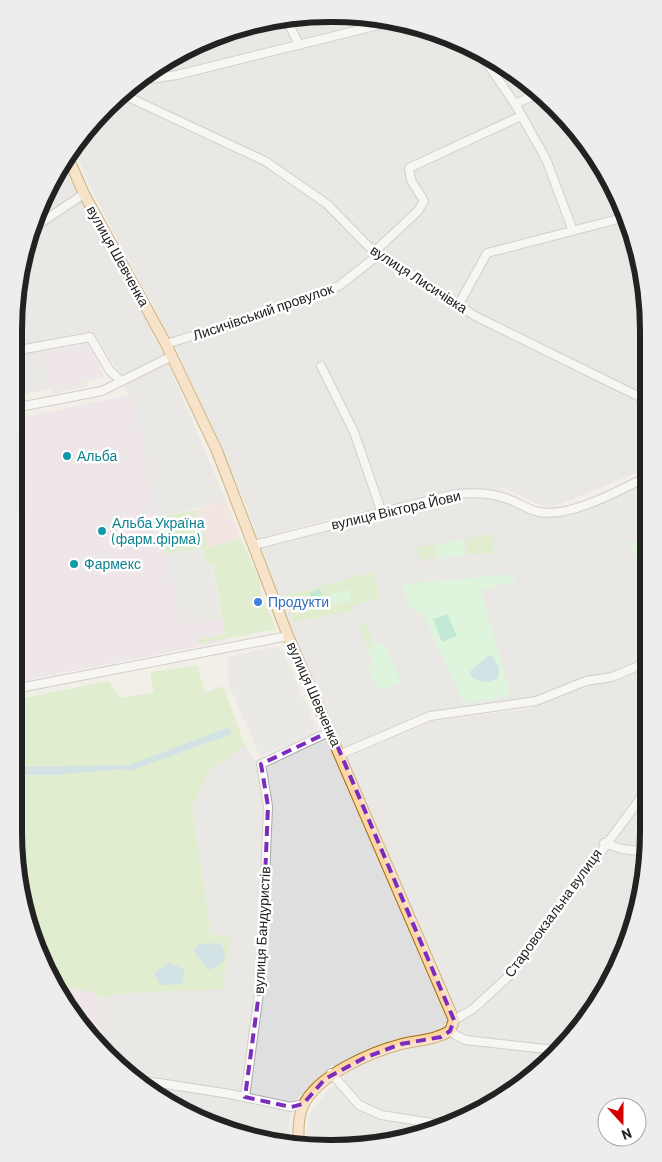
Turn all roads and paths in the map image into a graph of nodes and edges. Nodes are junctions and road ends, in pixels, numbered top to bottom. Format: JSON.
{"nodes":[{"id":1,"x":290,"y":25,"type":"edge"},
{"id":2,"x":374,"y":25,"type":"edge"},
{"id":3,"x":299,"y":45,"type":"junction"},
{"id":4,"x":490,"y":67,"type":"edge"},
{"id":5,"x":154,"y":78,"type":"edge"},
{"id":6,"x":531,"y":97,"type":"edge"},
{"id":7,"x":130,"y":98,"type":"edge"},
{"id":8,"x":515,"y":104,"type":"junction"},
{"id":9,"x":521,"y":116,"type":"junction"},
{"id":10,"x":71,"y":165,"type":"edge"},
{"id":11,"x":84,"y":194,"type":"junction"},
{"id":12,"x":618,"y":219,"type":"edge"},
{"id":13,"x":43,"y":221,"type":"edge"},
{"id":14,"x":573,"y":231,"type":"junction"},
{"id":15,"x":375,"y":251,"type":"junction"},
{"id":16,"x":460,"y":304,"type":"junction"},
{"id":17,"x":166,"y":344,"type":"junction"},
{"id":18,"x":22,"y":349,"type":"edge"},
{"id":19,"x":172,"y":356,"type":"junction"},
{"id":20,"x":321,"y":366,"type":"dead end"},
{"id":21,"x":120,"y":380,"type":"junction"},
{"id":22,"x":640,"y":396,"type":"edge"},
{"id":23,"x":22,"y":407,"type":"edge"},
{"id":24,"x":640,"y":480,"type":"edge"},
{"id":25,"x":382,"y":512,"type":"junction"},
{"id":26,"x":254,"y":545,"type":"junction"},
{"id":27,"x":288,"y":636,"type":"junction"},
{"id":28,"x":640,"y":665,"type":"edge"},
{"id":29,"x":22,"y":687,"type":"edge"},
{"id":30,"x":331,"y":732,"type":"junction"},
{"id":31,"x":341,"y":754,"type":"junction"},
{"id":32,"x":640,"y":798,"type":"edge"},
{"id":33,"x":604,"y":843,"type":"junction"},
{"id":34,"x":639,"y":851,"type":"edge"},
{"id":35,"x":454,"y":1020,"type":"junction"},
{"id":36,"x":450,"y":1031,"type":"junction"},
{"id":37,"x":549,"y":1049,"type":"edge"},
{"id":38,"x":332,"y":1073,"type":"junction"},
{"id":39,"x":151,"y":1082,"type":"edge"},
{"id":40,"x":245,"y":1097,"type":"junction"},
{"id":41,"x":303,"y":1104,"type":"junction"},
{"id":42,"x":430,"y":1122,"type":"edge"},
{"id":43,"x":298,"y":1138,"type":"edge"}],
"edges":[{"from":1,"to":3,"type":"street"},
{"from":2,"to":3,"type":"street"},
{"from":3,"to":5,"type":"street"},
{"from":4,"to":8,"type":"street"},
{"from":6,"to":8,"type":"street"},
{"from":7,"to":15,"type":"street","name":"вулиця Лисичівка"},
{"from":8,"to":9,"type":"street"},
{"from":9,"to":14,"type":"street"},
{"from":9,"to":15,"type":"street","name":"Лисичівський провулок"},
{"from":10,"to":11,"type":"main road","name":"вулиця Шевченка"},
{"from":11,"to":13,"type":"street"},
{"from":11,"to":17,"type":"main road","name":"вулиця Шевченка"},
{"from":12,"to":14,"type":"street"},
{"from":14,"to":16,"type":"street"},
{"from":15,"to":16,"type":"street","name":"вулиця Лисичівка"},
{"from":15,"to":17,"type":"street","name":"Лисичівський провулок"},
{"from":16,"to":22,"type":"street","name":"вулиця Лисичівка"},
{"from":17,"to":19,"type":"main road","name":"вулиця Шевченка"},
{"from":18,"to":21,"type":"street"},
{"from":19,"to":21,"type":"street"},
{"from":19,"to":26,"type":"main road","name":"вулиця Шевченка"},
{"from":20,"to":25,"type":"street"},
{"from":21,"to":23,"type":"street"},
{"from":24,"to":25,"type":"street","name":"вулиця Віктора Йови"},
{"from":25,"to":26,"type":"street","name":"вулиця Віктора Йови"},
{"from":26,"to":27,"type":"main road","name":"вулиця Шевченка"},
{"from":27,"to":29,"type":"street"},
{"from":27,"to":30,"type":"main road","name":"вулиця Шевченка"},
{"from":28,"to":31,"type":"street"},
{"from":30,"to":31,"type":"main road","name":"вулиця Шевченка"},
{"from":30,"to":40,"type":"street","name":"вулиця Бандуристів"},
{"from":31,"to":35,"type":"main road","name":"вулиця Шевченка"},
{"from":32,"to":33,"type":"street","name":"Старовокзальна вулиця"},
{"from":33,"to":34,"type":"street","name":"Старовокзальна вулиця"},
{"from":33,"to":35,"type":"street","name":"Старовокзальна вулиця"},
{"from":35,"to":36,"type":"main road"},
{"from":36,"to":37,"type":"street"},
{"from":36,"to":38,"type":"main road"},
{"from":38,"to":41,"type":"main road"},
{"from":38,"to":42,"type":"street"},
{"from":39,"to":40,"type":"street"},
{"from":40,"to":41,"type":"street"},
{"from":41,"to":43,"type":"main road"}]}
